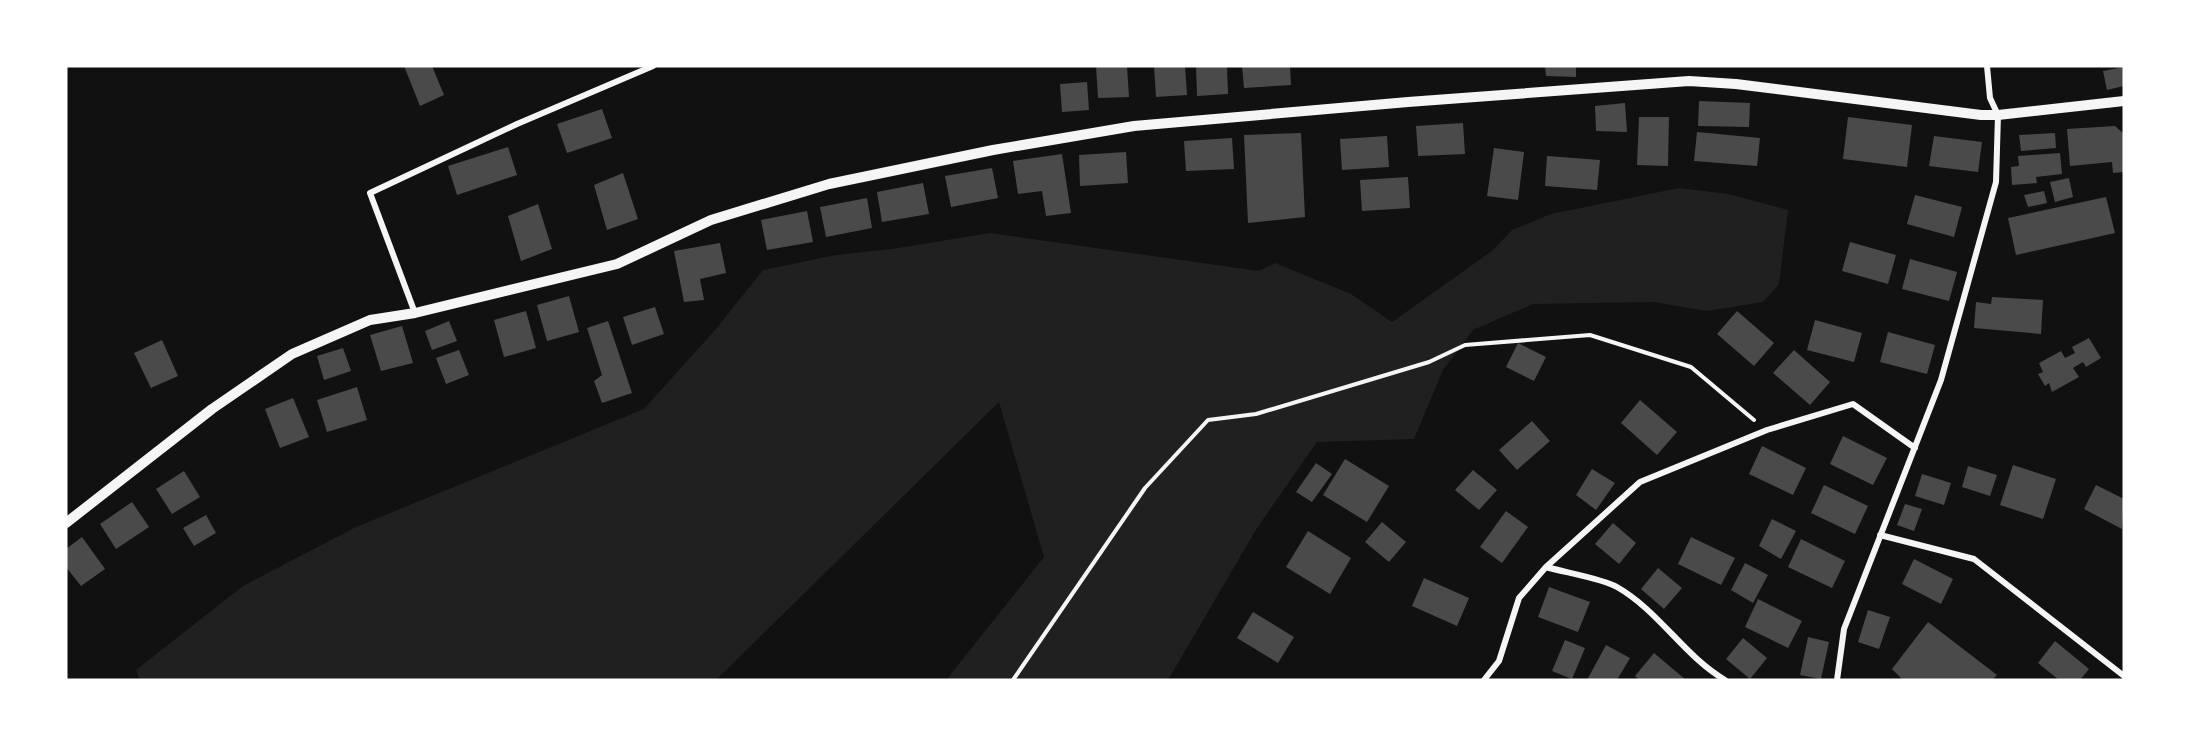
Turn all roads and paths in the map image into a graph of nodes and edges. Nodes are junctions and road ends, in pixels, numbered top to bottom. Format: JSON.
{"nodes":[{"id":1,"x":653,"y":66,"type":"edge"},
{"id":2,"x":1987,"y":66,"type":"edge"},
{"id":3,"x":2124,"y":101,"type":"edge"},
{"id":4,"x":1998,"y":115,"type":"junction"},
{"id":5,"x":415,"y":313,"type":"junction"},
{"id":6,"x":1767,"y":430,"type":"junction"},
{"id":7,"x":1915,"y":448,"type":"junction"},
{"id":8,"x":66,"y":523,"type":"edge"},
{"id":9,"x":1880,"y":535,"type":"junction"},
{"id":10,"x":1546,"y":567,"type":"junction"},
{"id":11,"x":2124,"y":676,"type":"edge"},
{"id":12,"x":1013,"y":680,"type":"edge"},
{"id":13,"x":1484,"y":680,"type":"edge"},
{"id":14,"x":1725,"y":680,"type":"edge"},
{"id":15,"x":1837,"y":680,"type":"edge"}],
"edges":[{"from":1,"to":5,"type":"street"},
{"from":2,"to":4,"type":"street"},
{"from":3,"to":4,"type":"street"},
{"from":4,"to":5,"type":"street"},
{"from":4,"to":7,"type":"street"},
{"from":5,"to":8,"type":"street"},
{"from":6,"to":7,"type":"street"},
{"from":6,"to":10,"type":"street"},
{"from":6,"to":12,"type":"path"},
{"from":7,"to":9,"type":"street"},
{"from":9,"to":11,"type":"street"},
{"from":9,"to":15,"type":"street"},
{"from":10,"to":13,"type":"street"},
{"from":10,"to":14,"type":"street"}]}
